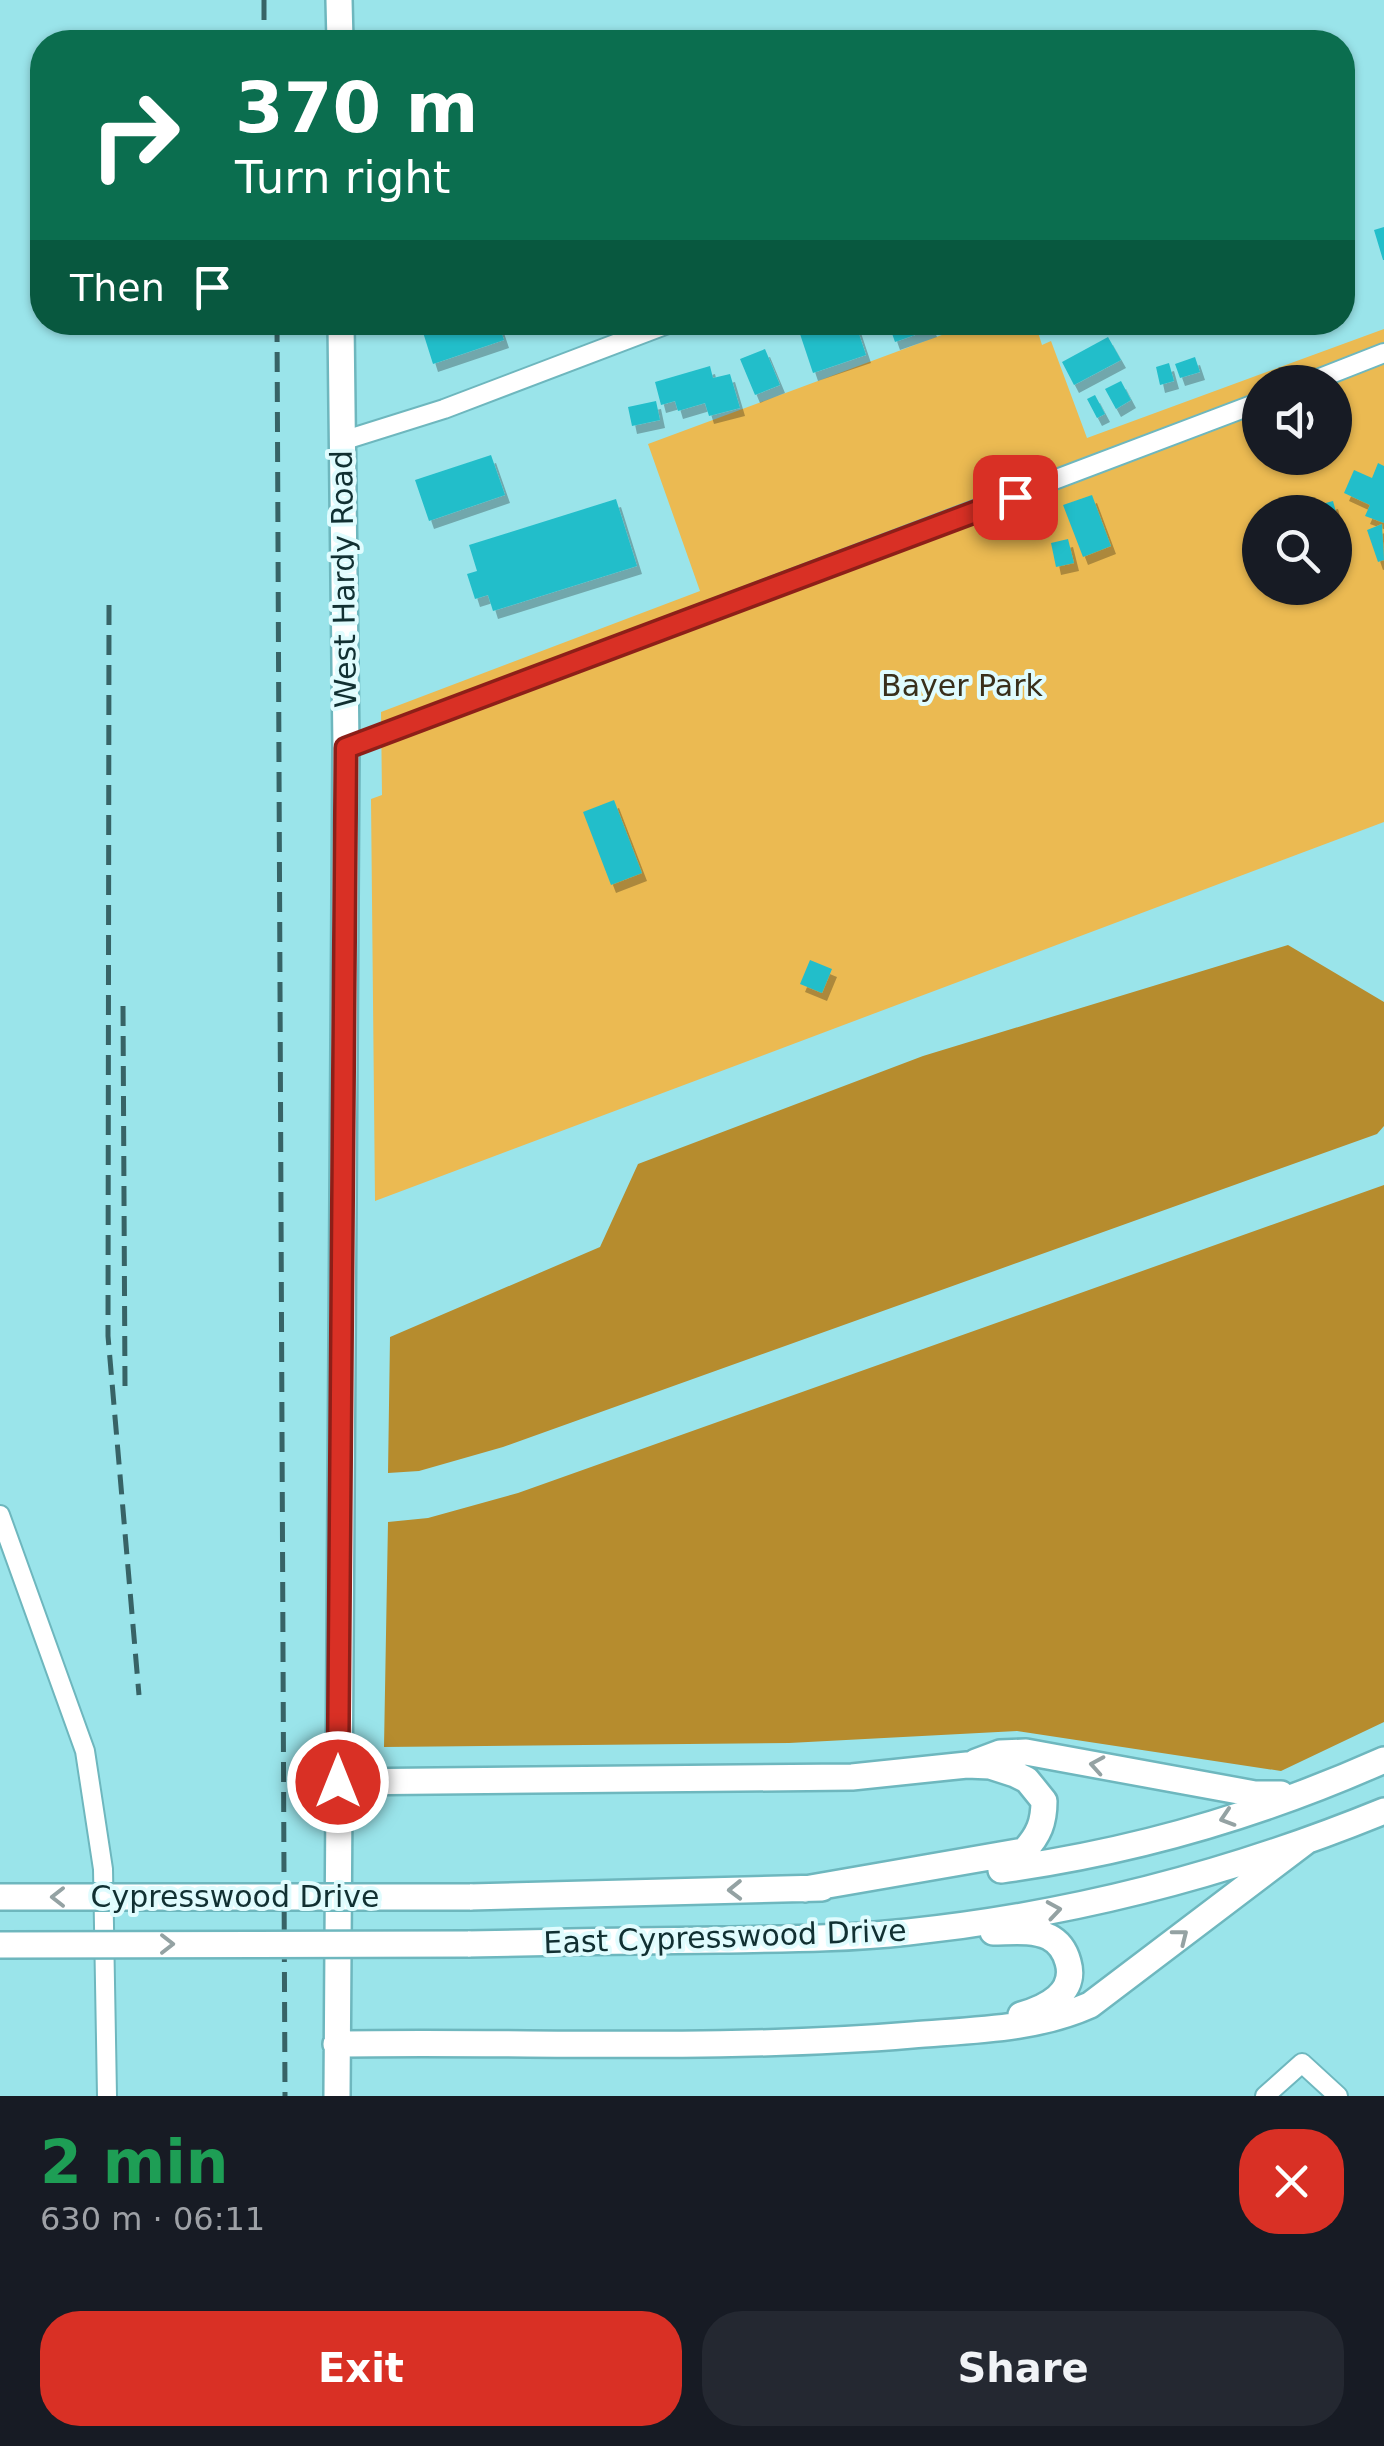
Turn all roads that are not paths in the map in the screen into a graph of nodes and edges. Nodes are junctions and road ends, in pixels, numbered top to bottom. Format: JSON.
{"nodes":[{"id":1,"x":339,"y":0,"type":"edge"},
{"id":2,"x":340,"y":30,"type":"edge"},
{"id":3,"x":341,"y":335,"type":"edge"},
{"id":4,"x":639,"y":335,"type":"edge"},
{"id":5,"x":1384,"y":354,"type":"edge"},
{"id":6,"x":1352,"y":366,"type":"edge"},
{"id":7,"x":1242,"y":409,"type":"edge"},
{"id":8,"x":342,"y":441,"type":"junction"},
{"id":9,"x":346,"y":748,"type":"junction"},
{"id":10,"x":0,"y":1516,"type":"edge"},
{"id":11,"x":1384,"y":1760,"type":"edge"},
{"id":12,"x":967,"y":1765,"type":"junction"},
{"id":13,"x":1348,"y":1776,"type":"junction"},
{"id":14,"x":338,"y":1782,"type":"junction"},
{"id":15,"x":1297,"y":1795,"type":"junction"},
{"id":16,"x":1373,"y":1816,"type":"edge"},
{"id":17,"x":1305,"y":1842,"type":"junction"},
{"id":18,"x":805,"y":1889,"type":"junction"},
{"id":19,"x":0,"y":1897,"type":"edge"},
{"id":20,"x":470,"y":1897,"type":"joint"},
{"id":21,"x":908,"y":1932,"type":"junction"},
{"id":22,"x":468,"y":1944,"type":"joint"},
{"id":23,"x":0,"y":1945,"type":"edge"},
{"id":24,"x":970,"y":2030,"type":"junction"},
{"id":25,"x":336,"y":2044,"type":"junction"},
{"id":26,"x":107,"y":2096,"type":"edge"},
{"id":27,"x":337,"y":2096,"type":"edge"},
{"id":28,"x":1265,"y":2096,"type":"edge"},
{"id":29,"x":1338,"y":2096,"type":"edge"}],
"edges":[{"from":1,"to":2,"type":"main road"},
{"from":3,"to":8,"type":"main road","name":"West Hardy Road"},
{"from":4,"to":8,"type":"street"},
{"from":5,"to":6,"type":"street"},
{"from":7,"to":9,"type":"street"},
{"from":8,"to":9,"type":"main road","name":"West Hardy Road"},
{"from":9,"to":14,"type":"main road","name":"West Hardy Road"},
{"from":10,"to":26,"type":"street"},
{"from":11,"to":13,"type":"main road","name":"East Cypresswood Drive"},
{"from":12,"to":14,"type":"main road"},
{"from":15,"to":12,"type":"main road","one_way":true},
{"from":12,"to":18,"type":"main road"},
{"from":13,"to":15,"type":"main road","name":"East Cypresswood Drive"},
{"from":13,"to":16,"type":"main road"},
{"from":14,"to":25,"type":"main road","name":"West Hardy Road"},
{"from":15,"to":18,"type":"main road","name":"East Cypresswood Drive","one_way":true},
{"from":16,"to":17,"type":"main road","name":"East Cypresswood Drive"},
{"from":21,"to":17,"type":"main road","name":"East Cypresswood Drive","one_way":true},
{"from":24,"to":17,"type":"main road","one_way":true},
{"from":18,"to":20,"type":"main road","name":"East Cypresswood Drive","one_way":true},
{"from":20,"to":19,"type":"main road","name":"Cypresswood Drive","one_way":true,"bridge":true},
{"from":21,"to":22,"type":"main road","name":"East Cypresswood Drive"},
{"from":21,"to":24,"type":"main road"},
{"from":23,"to":22,"type":"main road","name":"Cypresswood Drive","one_way":true,"bridge":true},
{"from":24,"to":25,"type":"main road"},
{"from":25,"to":27,"type":"main road","name":"West Hardy Road"},
{"from":28,"to":29,"type":"street"}]}
